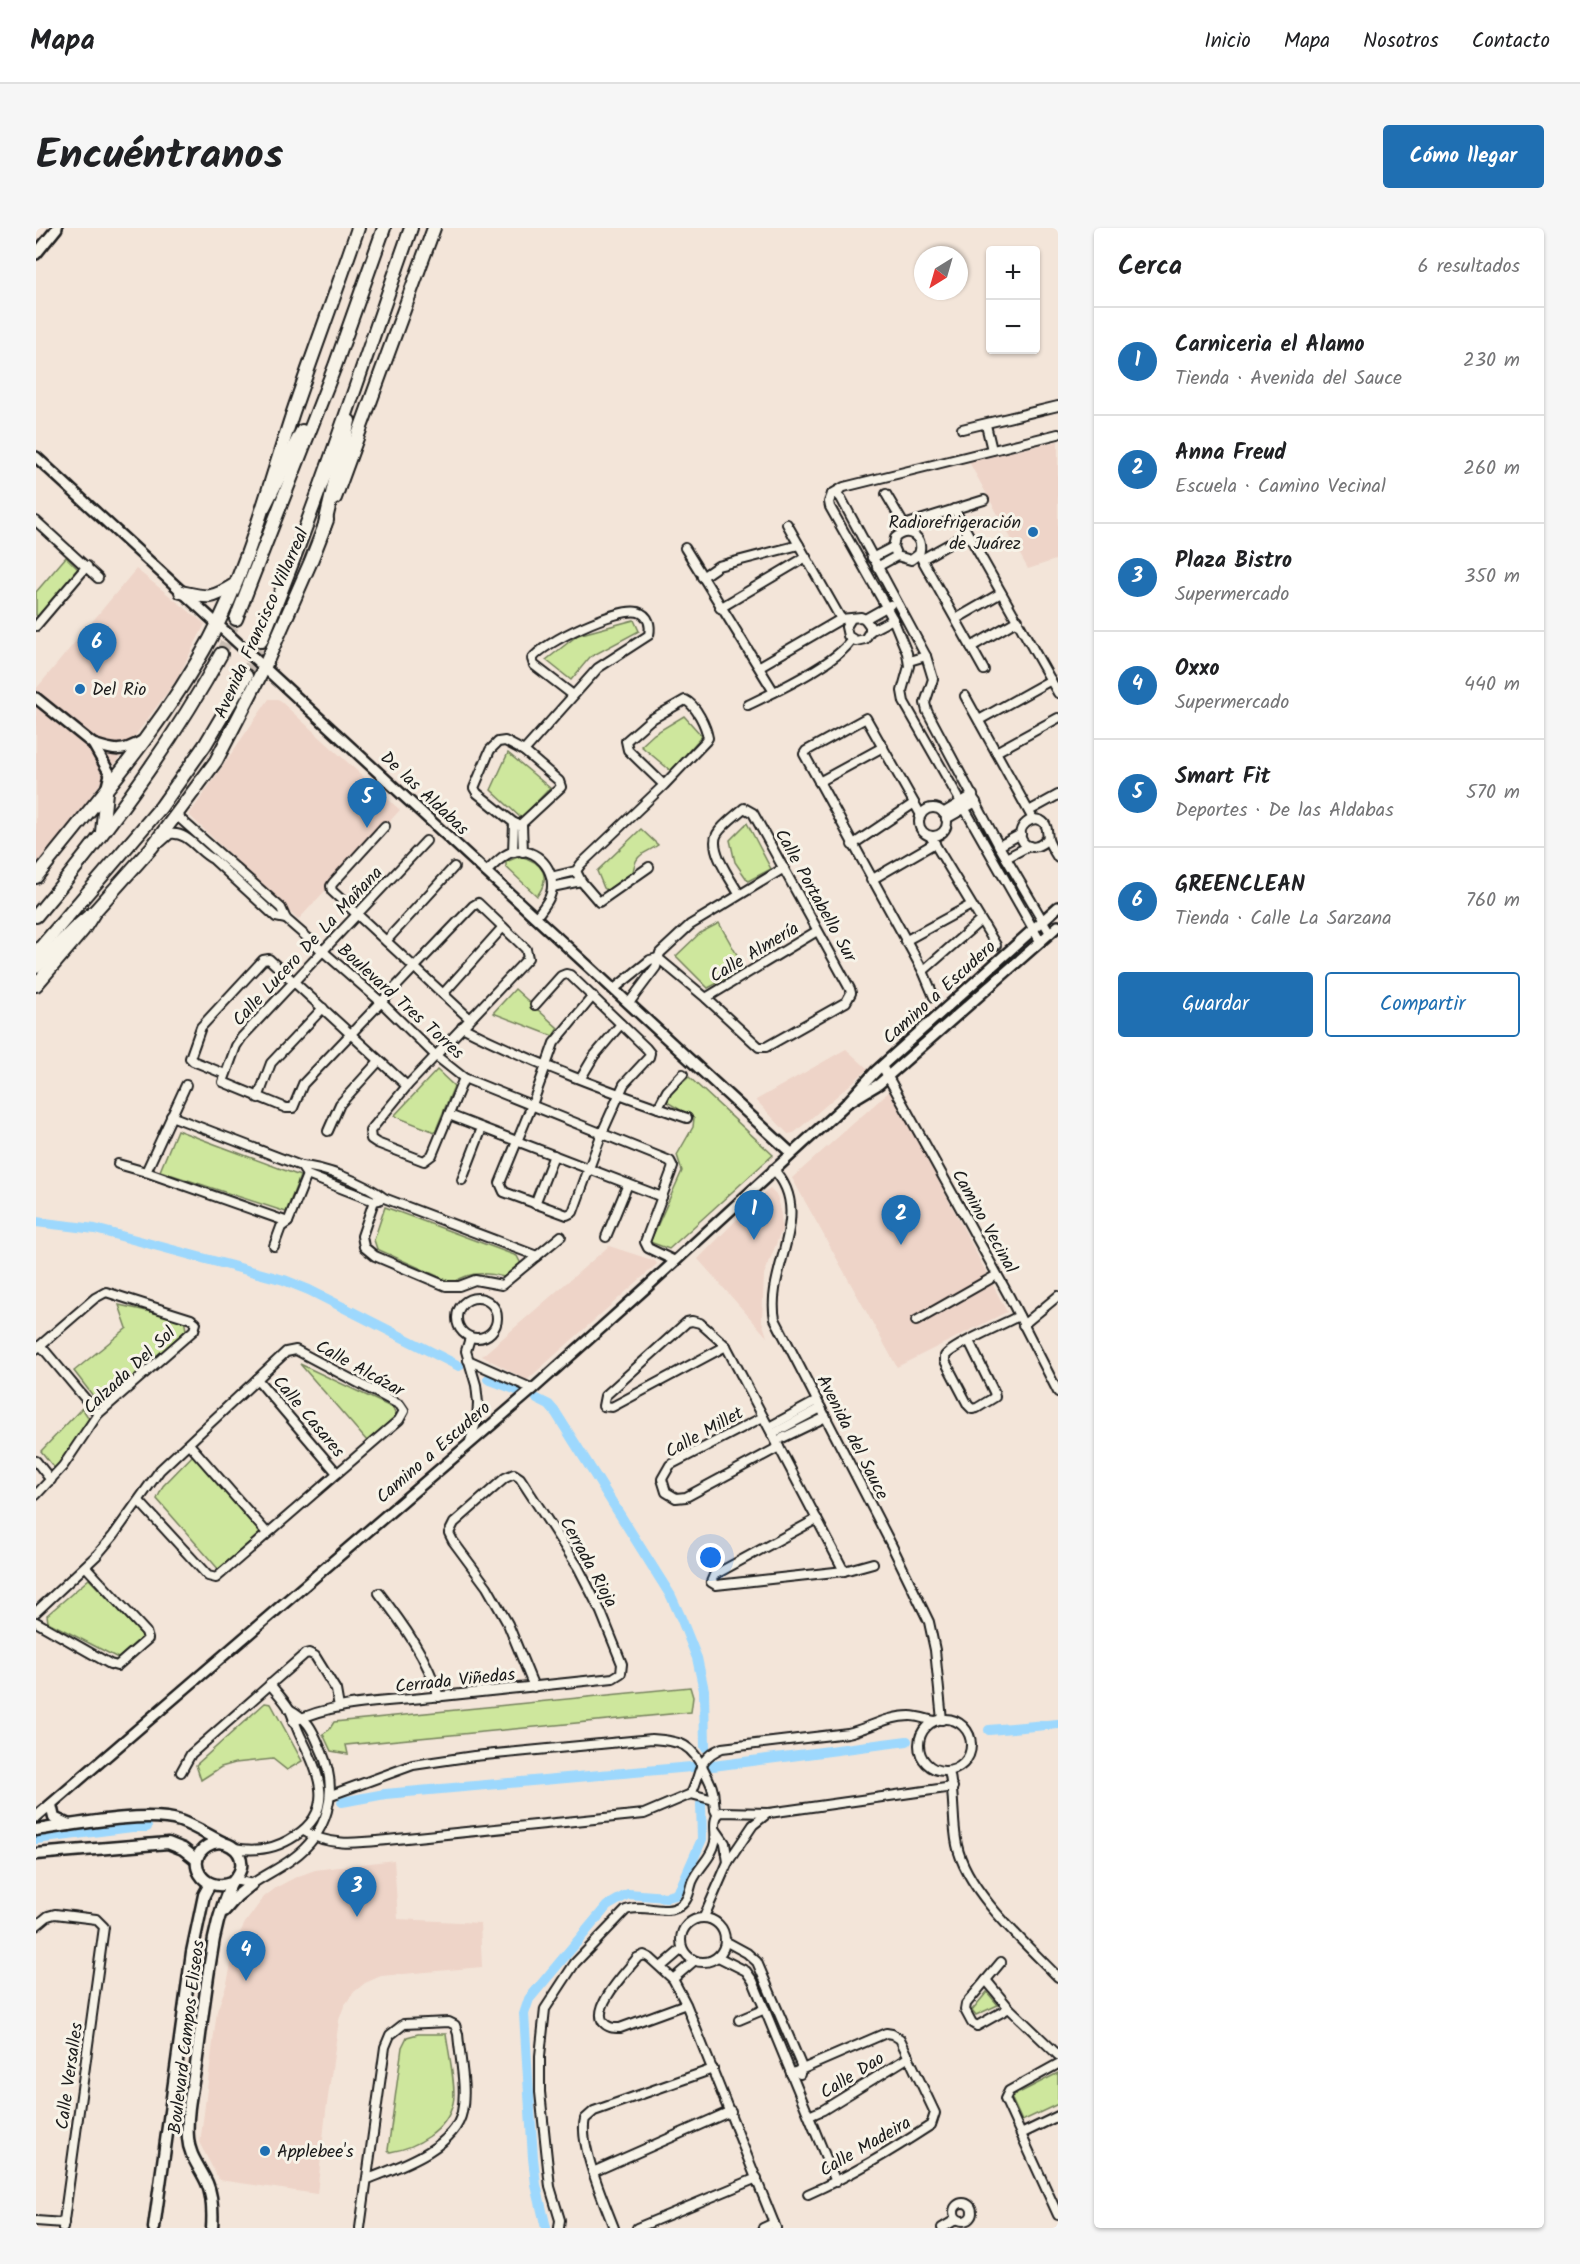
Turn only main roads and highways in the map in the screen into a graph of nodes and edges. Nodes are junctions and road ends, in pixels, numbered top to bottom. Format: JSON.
{"nodes":[{"id":1,"x":358,"y":228,"type":"edge"},
{"id":2,"x":384,"y":228,"type":"edge"},
{"id":3,"x":411,"y":228,"type":"edge"},
{"id":4,"x":434,"y":228,"type":"edge"},
{"id":5,"x":335,"y":366,"type":"junction"},
{"id":6,"x":358,"y":376,"type":"junction"},
{"id":7,"x":264,"y":507,"type":"junction"},
{"id":8,"x":324,"y":528,"type":"junction"},
{"id":9,"x":234,"y":585,"type":"junction"},
{"id":10,"x":181,"y":592,"type":"road end"},
{"id":11,"x":236,"y":619,"type":"tunnel mouth"},
{"id":12,"x":261,"y":641,"type":"tunnel mouth"},
{"id":13,"x":221,"y":654,"type":"tunnel mouth"},
{"id":14,"x":246,"y":676,"type":"tunnel mouth"},
{"id":15,"x":105,"y":792,"type":"junction"},
{"id":16,"x":102,"y":833,"type":"junction"},
{"id":17,"x":36,"y":877,"type":"edge"},
{"id":18,"x":95,"y":911,"type":"junction"},
{"id":19,"x":36,"y":915,"type":"edge"},
{"id":20,"x":36,"y":953,"type":"edge"},
{"id":21,"x":36,"y":967,"type":"edge"},
{"id":22,"x":36,"y":985,"type":"edge"},
{"id":23,"x":51,"y":1805,"type":"road end"},
{"id":24,"x":72,"y":1825,"type":"junction"},
{"id":25,"x":36,"y":1830,"type":"edge"},
{"id":26,"x":222,"y":1842,"type":"junction"},
{"id":27,"x":36,"y":1854,"type":"edge"},
{"id":28,"x":197,"y":1860,"type":"junction"},
{"id":29,"x":233,"y":1881,"type":"junction"},
{"id":30,"x":210,"y":1884,"type":"junction"},
{"id":31,"x":252,"y":1884,"type":"road end"},
{"id":32,"x":220,"y":1916,"type":"junction"},
{"id":33,"x":154,"y":2228,"type":"edge"},
{"id":34,"x":212,"y":2228,"type":"edge"}],
"edges":[{"from":1,"to":7,"type":"main road"},
{"from":2,"to":5,"type":"main road","name":"Avenida Francisco Villarreal"},
{"from":3,"to":6,"type":"main road","name":"Avenida Francisco Villarreal"},
{"from":4,"to":8,"type":"main road","name":"Avenida Francisco Villarreal"},
{"from":5,"to":7,"type":"main road"},
{"from":5,"to":11,"type":"main road","name":"Avenida Francisco Villarreal"},
{"from":6,"to":8,"type":"main road"},
{"from":6,"to":12,"type":"main road","name":"Avenida Francisco Villarreal"},
{"from":7,"to":9,"type":"main road"},
{"from":8,"to":18,"type":"main road","name":"Avenida Francisco Villarreal"},
{"from":9,"to":10,"type":"main road"},
{"from":9,"to":15,"type":"main road"},
{"from":13,"to":16,"type":"main road","name":"Avenida Francisco Villarreal"},
{"from":14,"to":20,"type":"main road","name":"Avenida Francisco Villarreal"},
{"from":15,"to":16,"type":"main road"},
{"from":15,"to":17,"type":"main road"},
{"from":16,"to":19,"type":"main road","name":"Avenida Francisco Villarreal"},
{"from":18,"to":21,"type":"main road"},
{"from":18,"to":22,"type":"main road","name":"Avenida Francisco Villarreal"},
{"from":23,"to":24,"type":"main road"},
{"from":24,"to":25,"type":"main road"},
{"from":24,"to":26,"type":"main road"},
{"from":26,"to":28,"type":"main road"},
{"from":26,"to":29,"type":"main road"},
{"from":27,"to":28,"type":"main road"},
{"from":28,"to":30,"type":"main road"},
{"from":29,"to":30,"type":"main road"},
{"from":29,"to":32,"type":"main road","name":"Boulevard Campos Eliseos"},
{"from":30,"to":33,"type":"main road","name":"Boulevard Campos Eliseos"},
{"from":31,"to":32,"type":"main road"},
{"from":32,"to":34,"type":"main road","name":"Boulevard Campos Eliseos"}]}
